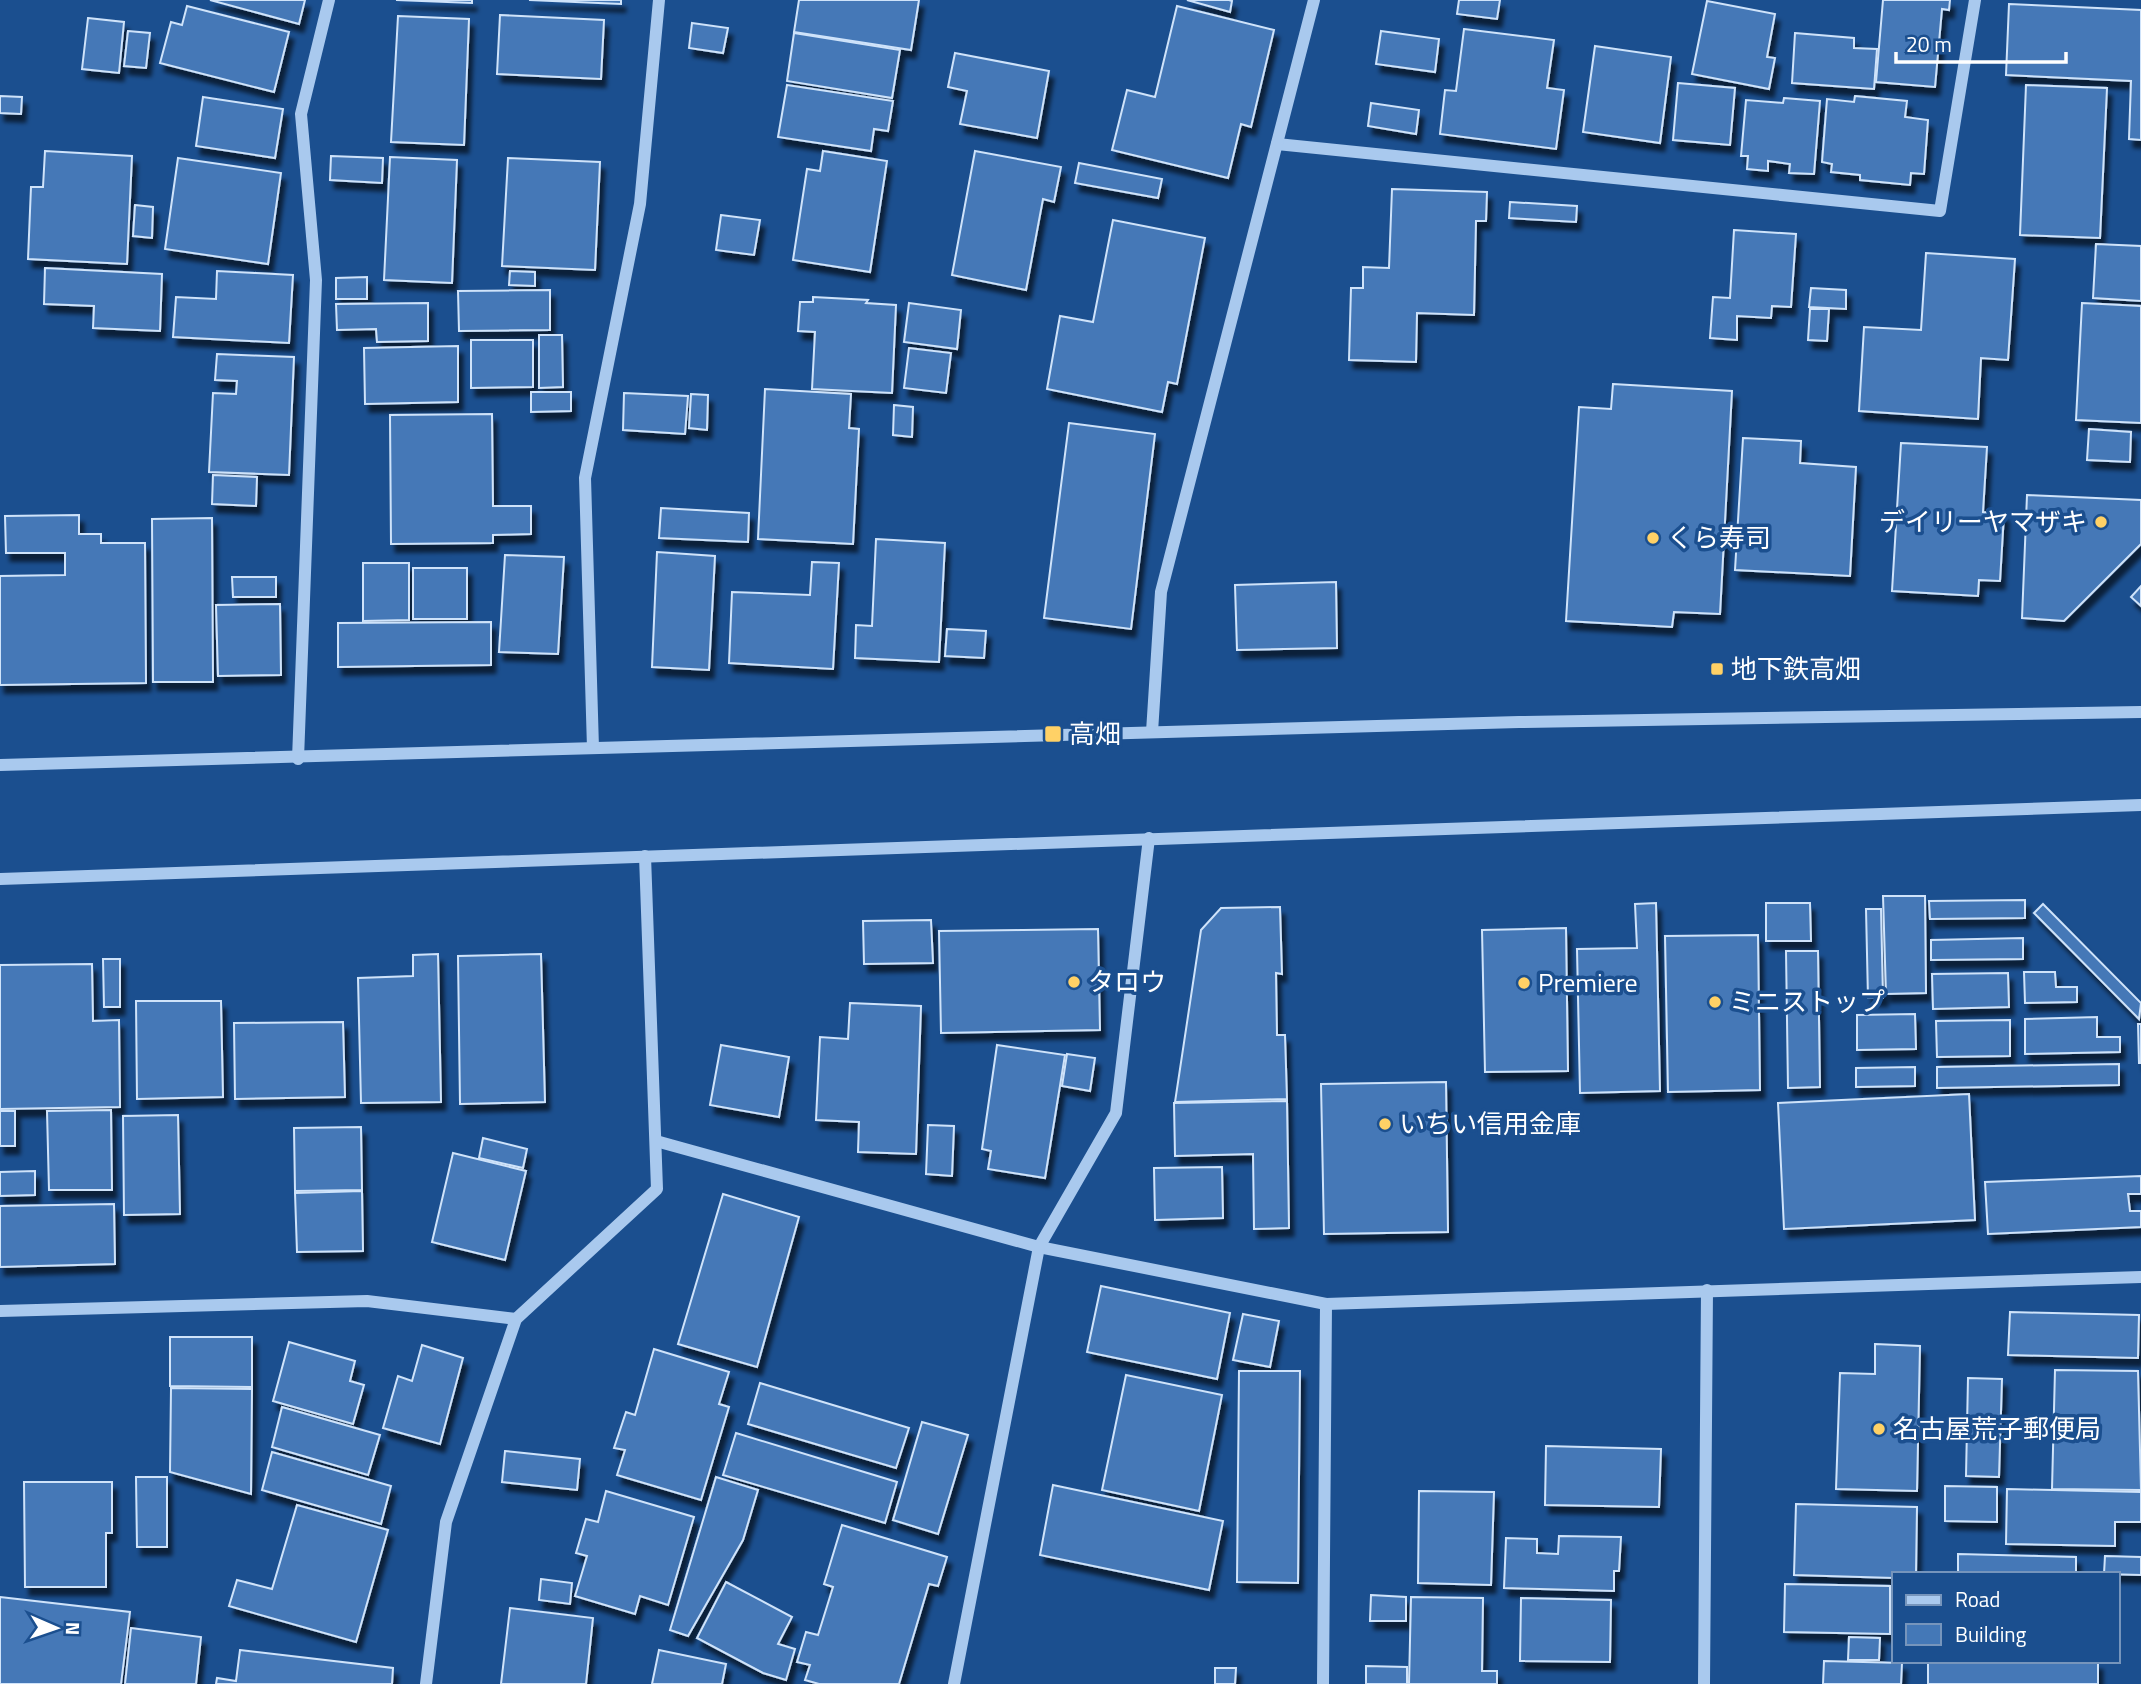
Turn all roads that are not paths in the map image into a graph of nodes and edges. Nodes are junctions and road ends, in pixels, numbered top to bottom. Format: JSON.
{"nodes":[{"id":1,"x":329,"y":0,"type":"edge"},
{"id":2,"x":659,"y":0,"type":"edge"},
{"id":3,"x":1314,"y":0,"type":"edge"},
{"id":4,"x":1975,"y":0,"type":"edge"},
{"id":5,"x":1277,"y":144,"type":"junction"},
{"id":6,"x":2141,"y":712,"type":"edge"},
{"id":7,"x":1152,"y":732,"type":"junction"},
{"id":8,"x":593,"y":748,"type":"junction"},
{"id":9,"x":298,"y":759,"type":"junction"},
{"id":10,"x":0,"y":765,"type":"edge"},
{"id":11,"x":2141,"y":805,"type":"edge"},
{"id":12,"x":1149,"y":838,"type":"junction"},
{"id":13,"x":645,"y":856,"type":"junction"},
{"id":14,"x":0,"y":879,"type":"edge"},
{"id":15,"x":656,"y":1142,"type":"junction"},
{"id":16,"x":1039,"y":1247,"type":"junction"},
{"id":17,"x":2141,"y":1277,"type":"edge"},
{"id":18,"x":1707,"y":1290,"type":"junction"},
{"id":19,"x":1326,"y":1304,"type":"junction"},
{"id":20,"x":0,"y":1311,"type":"edge"},
{"id":21,"x":516,"y":1319,"type":"junction"},
{"id":22,"x":426,"y":1684,"type":"edge"},
{"id":23,"x":954,"y":1684,"type":"edge"},
{"id":24,"x":1323,"y":1684,"type":"edge"},
{"id":25,"x":1704,"y":1684,"type":"edge"}],
"edges":[{"from":1,"to":9,"type":"street"},
{"from":2,"to":8,"type":"street"},
{"from":3,"to":5,"type":"street"},
{"from":4,"to":5,"type":"street"},
{"from":5,"to":7,"type":"street"},
{"from":6,"to":7,"type":"street"},
{"from":7,"to":8,"type":"street"},
{"from":8,"to":9,"type":"street"},
{"from":9,"to":10,"type":"street"},
{"from":11,"to":12,"type":"street"},
{"from":12,"to":13,"type":"street"},
{"from":12,"to":16,"type":"street"},
{"from":13,"to":14,"type":"street"},
{"from":13,"to":15,"type":"street"},
{"from":15,"to":16,"type":"street"},
{"from":15,"to":21,"type":"street"},
{"from":16,"to":19,"type":"street"},
{"from":16,"to":23,"type":"street"},
{"from":17,"to":18,"type":"street"},
{"from":18,"to":19,"type":"street"},
{"from":18,"to":25,"type":"street"},
{"from":19,"to":24,"type":"street"},
{"from":20,"to":21,"type":"street"},
{"from":21,"to":22,"type":"street"}]}
